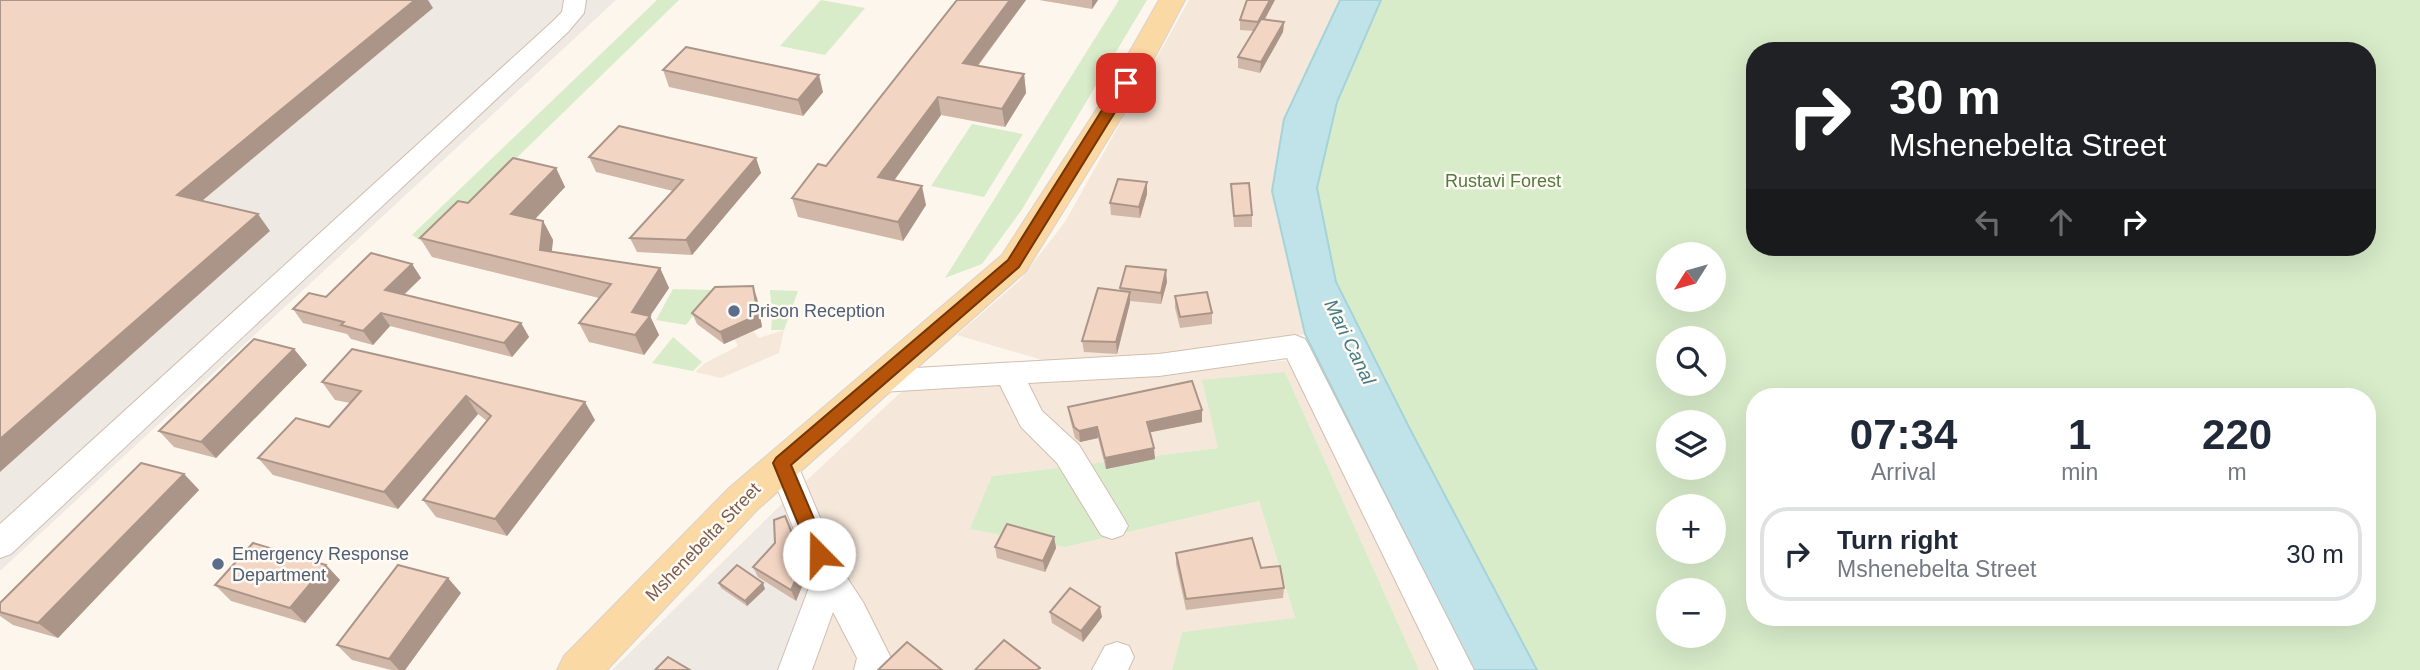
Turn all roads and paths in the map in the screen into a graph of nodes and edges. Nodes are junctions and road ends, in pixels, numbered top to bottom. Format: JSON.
{"nodes":[{"id":1,"x":575,"y":0,"type":"edge"},
{"id":2,"x":1172,"y":0,"type":"edge"},
{"id":3,"x":1009,"y":374,"type":"junction"},
{"id":4,"x":881,"y":381,"type":"junction"},
{"id":5,"x":782,"y":463,"type":"junction"},
{"id":6,"x":1112,"y":526,"type":"dead end"},
{"id":7,"x":0,"y":544,"type":"edge"},
{"id":8,"x":829,"y":577,"type":"junction"},
{"id":9,"x":579,"y":670,"type":"edge"},
{"id":10,"x":795,"y":670,"type":"edge"},
{"id":11,"x":871,"y":670,"type":"edge"},
{"id":12,"x":1457,"y":670,"type":"edge"}],
"edges":[{"from":1,"to":7,"type":"street"},
{"from":2,"to":4,"type":"main road","name":"Mshenebelta Street"},
{"from":3,"to":4,"type":"street"},
{"from":3,"to":6,"type":"street"},
{"from":3,"to":12,"type":"street"},
{"from":4,"to":5,"type":"main road","name":"Mshenebelta Street"},
{"from":5,"to":8,"type":"street"},
{"from":5,"to":9,"type":"main road","name":"Mshenebelta Street"},
{"from":8,"to":10,"type":"street"},
{"from":8,"to":11,"type":"street"}]}
